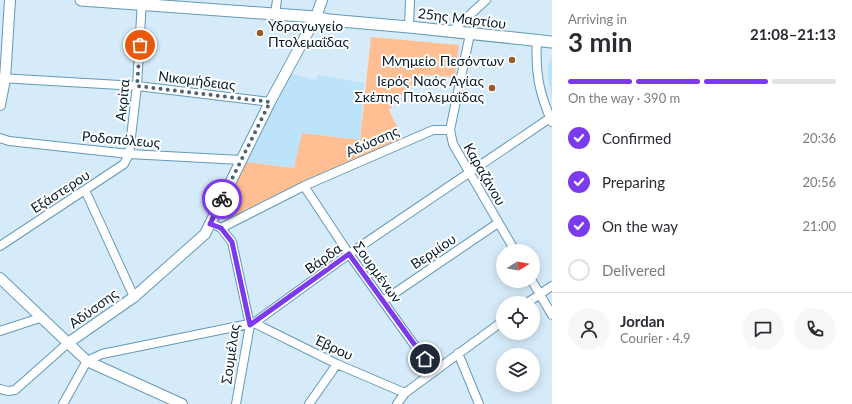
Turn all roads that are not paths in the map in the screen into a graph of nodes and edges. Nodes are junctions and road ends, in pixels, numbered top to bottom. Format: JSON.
{"nodes":[{"id":1,"x":10,"y":0,"type":"edge"},
{"id":2,"x":81,"y":0,"type":"edge"},
{"id":3,"x":277,"y":0,"type":"edge"},
{"id":4,"x":322,"y":0,"type":"edge"},
{"id":5,"x":410,"y":0,"type":"edge"},
{"id":6,"x":486,"y":0,"type":"edge"},
{"id":7,"x":142,"y":2,"type":"edge"},
{"id":8,"x":275,"y":14,"type":"junction"},
{"id":9,"x":316,"y":17,"type":"junction"},
{"id":10,"x":409,"y":27,"type":"junction"},
{"id":11,"x":451,"y":32,"type":"junction"},
{"id":12,"x":470,"y":34,"type":"junction"},
{"id":13,"x":537,"y":41,"type":"junction"},
{"id":14,"x":552,"y":42,"type":"edge"},
{"id":15,"x":2,"y":78,"type":"edge"},
{"id":16,"x":137,"y":86,"type":"junction"},
{"id":17,"x":270,"y":102,"type":"junction"},
{"id":18,"x":0,"y":105,"type":"edge"},
{"id":19,"x":551,"y":120,"type":"edge"},
{"id":20,"x":450,"y":130,"type":"junction"},
{"id":21,"x":0,"y":138,"type":"edge"},
{"id":22,"x":130,"y":154,"type":"junction"},
{"id":23,"x":241,"y":160,"type":"junction"},
{"id":24,"x":469,"y":172,"type":"junction"},
{"id":25,"x":304,"y":186,"type":"junction"},
{"id":26,"x":85,"y":190,"type":"junction"},
{"id":27,"x":498,"y":223,"type":"junction"},
{"id":28,"x":210,"y":224,"type":"junction"},
{"id":29,"x":221,"y":228,"type":"junction"},
{"id":30,"x":511,"y":244,"type":"edge"},
{"id":31,"x":0,"y":246,"type":"edge"},
{"id":32,"x":349,"y":254,"type":"junction"},
{"id":33,"x":0,"y":278,"type":"edge"},
{"id":34,"x":552,"y":286,"type":"edge"},
{"id":35,"x":536,"y":288,"type":"edge"},
{"id":36,"x":540,"y":294,"type":"junction"},
{"id":37,"x":537,"y":296,"type":"edge"},
{"id":38,"x":134,"y":297,"type":"junction"},
{"id":39,"x":383,"y":301,"type":"junction"},
{"id":40,"x":552,"y":316,"type":"edge"},
{"id":41,"x":40,"y":318,"type":"junction"},
{"id":42,"x":252,"y":324,"type":"junction"},
{"id":43,"x":496,"y":325,"type":"edge"},
{"id":44,"x":0,"y":331,"type":"edge"},
{"id":45,"x":68,"y":343,"type":"junction"},
{"id":46,"x":458,"y":354,"type":"junction"},
{"id":47,"x":88,"y":361,"type":"junction"},
{"id":48,"x":337,"y":364,"type":"junction"},
{"id":49,"x":433,"y":371,"type":"junction"},
{"id":50,"x":0,"y":389,"type":"edge"},
{"id":51,"x":405,"y":393,"type":"junction"},
{"id":52,"x":176,"y":403,"type":"edge"},
{"id":53,"x":63,"y":404,"type":"edge"},
{"id":54,"x":236,"y":404,"type":"edge"},
{"id":55,"x":309,"y":404,"type":"edge"},
{"id":56,"x":397,"y":404,"type":"edge"},
{"id":57,"x":479,"y":404,"type":"edge"}],
"edges":[{"from":1,"to":15,"type":"street"},
{"from":2,"to":7,"type":"main road","name":"25ης Μαρτίου"},
{"from":3,"to":8,"type":"street"},
{"from":4,"to":9,"type":"street","name":"Αδύσσης"},
{"from":5,"to":10,"type":"street"},
{"from":6,"to":11,"type":"street"},
{"from":7,"to":8,"type":"main road","name":"25ης Μαρτίου"},
{"from":7,"to":16,"type":"street","name":"Ακρίτα"},
{"from":8,"to":9,"type":"main road","name":"25ης Μαρτίου"},
{"from":9,"to":10,"type":"main road","name":"25ης Μαρτίου"},
{"from":9,"to":17,"type":"street","name":"Αδύσσης"},
{"from":10,"to":11,"type":"main road","name":"25ης Μαρτίου"},
{"from":11,"to":12,"type":"main road","name":"25ης Μαρτίου"},
{"from":12,"to":13,"type":"main road","name":"25ης Μαρτίου"},
{"from":12,"to":20,"type":"street","name":"Καραζάνου"},
{"from":13,"to":14,"type":"main road","name":"25ης Μαρτίου"},
{"from":13,"to":19,"type":"street"},
{"from":15,"to":16,"type":"street","name":"Νικομήδειας"},
{"from":15,"to":18,"type":"street"},
{"from":16,"to":17,"type":"street","name":"Νικομήδειας"},
{"from":16,"to":22,"type":"street","name":"Ακρίτα"},
{"from":17,"to":23,"type":"street","name":"Αδύσσης"},
{"from":19,"to":24,"type":"street","name":"Βάρδα"},
{"from":20,"to":24,"type":"street","name":"Καραζάνου"},
{"from":20,"to":25,"type":"street","name":"Αδύσσης"},
{"from":21,"to":22,"type":"street","name":"Ροδοπόλεως"},
{"from":22,"to":23,"type":"street","name":"Ροδοπόλεως"},
{"from":22,"to":26,"type":"street","name":"Εξάστερου"},
{"from":23,"to":28,"type":"street","name":"Αδύσσης"},
{"from":24,"to":27,"type":"street","name":"Καραζάνου"},
{"from":24,"to":32,"type":"street","name":"Βάρδα"},
{"from":25,"to":29,"type":"street","name":"Αδύσσης"},
{"from":25,"to":32,"type":"street","name":"Σουρμένων"},
{"from":26,"to":31,"type":"street","name":"Εξάστερου"},
{"from":26,"to":38,"type":"street"},
{"from":27,"to":30,"type":"street","name":"Καραζάνου"},
{"from":27,"to":39,"type":"street","name":"Βερμίου"},
{"from":28,"to":29,"type":"street"},
{"from":28,"to":38,"type":"street","name":"Αδύσσης"},
{"from":29,"to":42,"type":"street","name":"Σουμέλας"},
{"from":32,"to":39,"type":"street","name":"Σουρμένων"},
{"from":32,"to":42,"type":"street","name":"Βάρδα"},
{"from":33,"to":41,"type":"street"},
{"from":34,"to":36,"type":"street"},
{"from":35,"to":36,"type":"street"},
{"from":36,"to":37,"type":"street"},
{"from":36,"to":40,"type":"street"},
{"from":38,"to":45,"type":"street","name":"Αδύσσης"},
{"from":39,"to":49,"type":"street","name":"Σουρμένων"},
{"from":41,"to":44,"type":"street"},
{"from":41,"to":45,"type":"street"},
{"from":42,"to":47,"type":"street","name":"Βάρδα"},
{"from":42,"to":48,"type":"street","name":"Έβρου"},
{"from":42,"to":54,"type":"street","name":"Σουμέλας"},
{"from":43,"to":46,"type":"street"},
{"from":45,"to":47,"type":"street"},
{"from":45,"to":50,"type":"street","name":"Αδύσσης"},
{"from":46,"to":49,"type":"street"},
{"from":46,"to":57,"type":"street"},
{"from":47,"to":52,"type":"street"},
{"from":47,"to":53,"type":"street"},
{"from":48,"to":51,"type":"street","name":"Έβρου"},
{"from":48,"to":55,"type":"street"},
{"from":49,"to":51,"type":"street"},
{"from":51,"to":56,"type":"street"}]}
